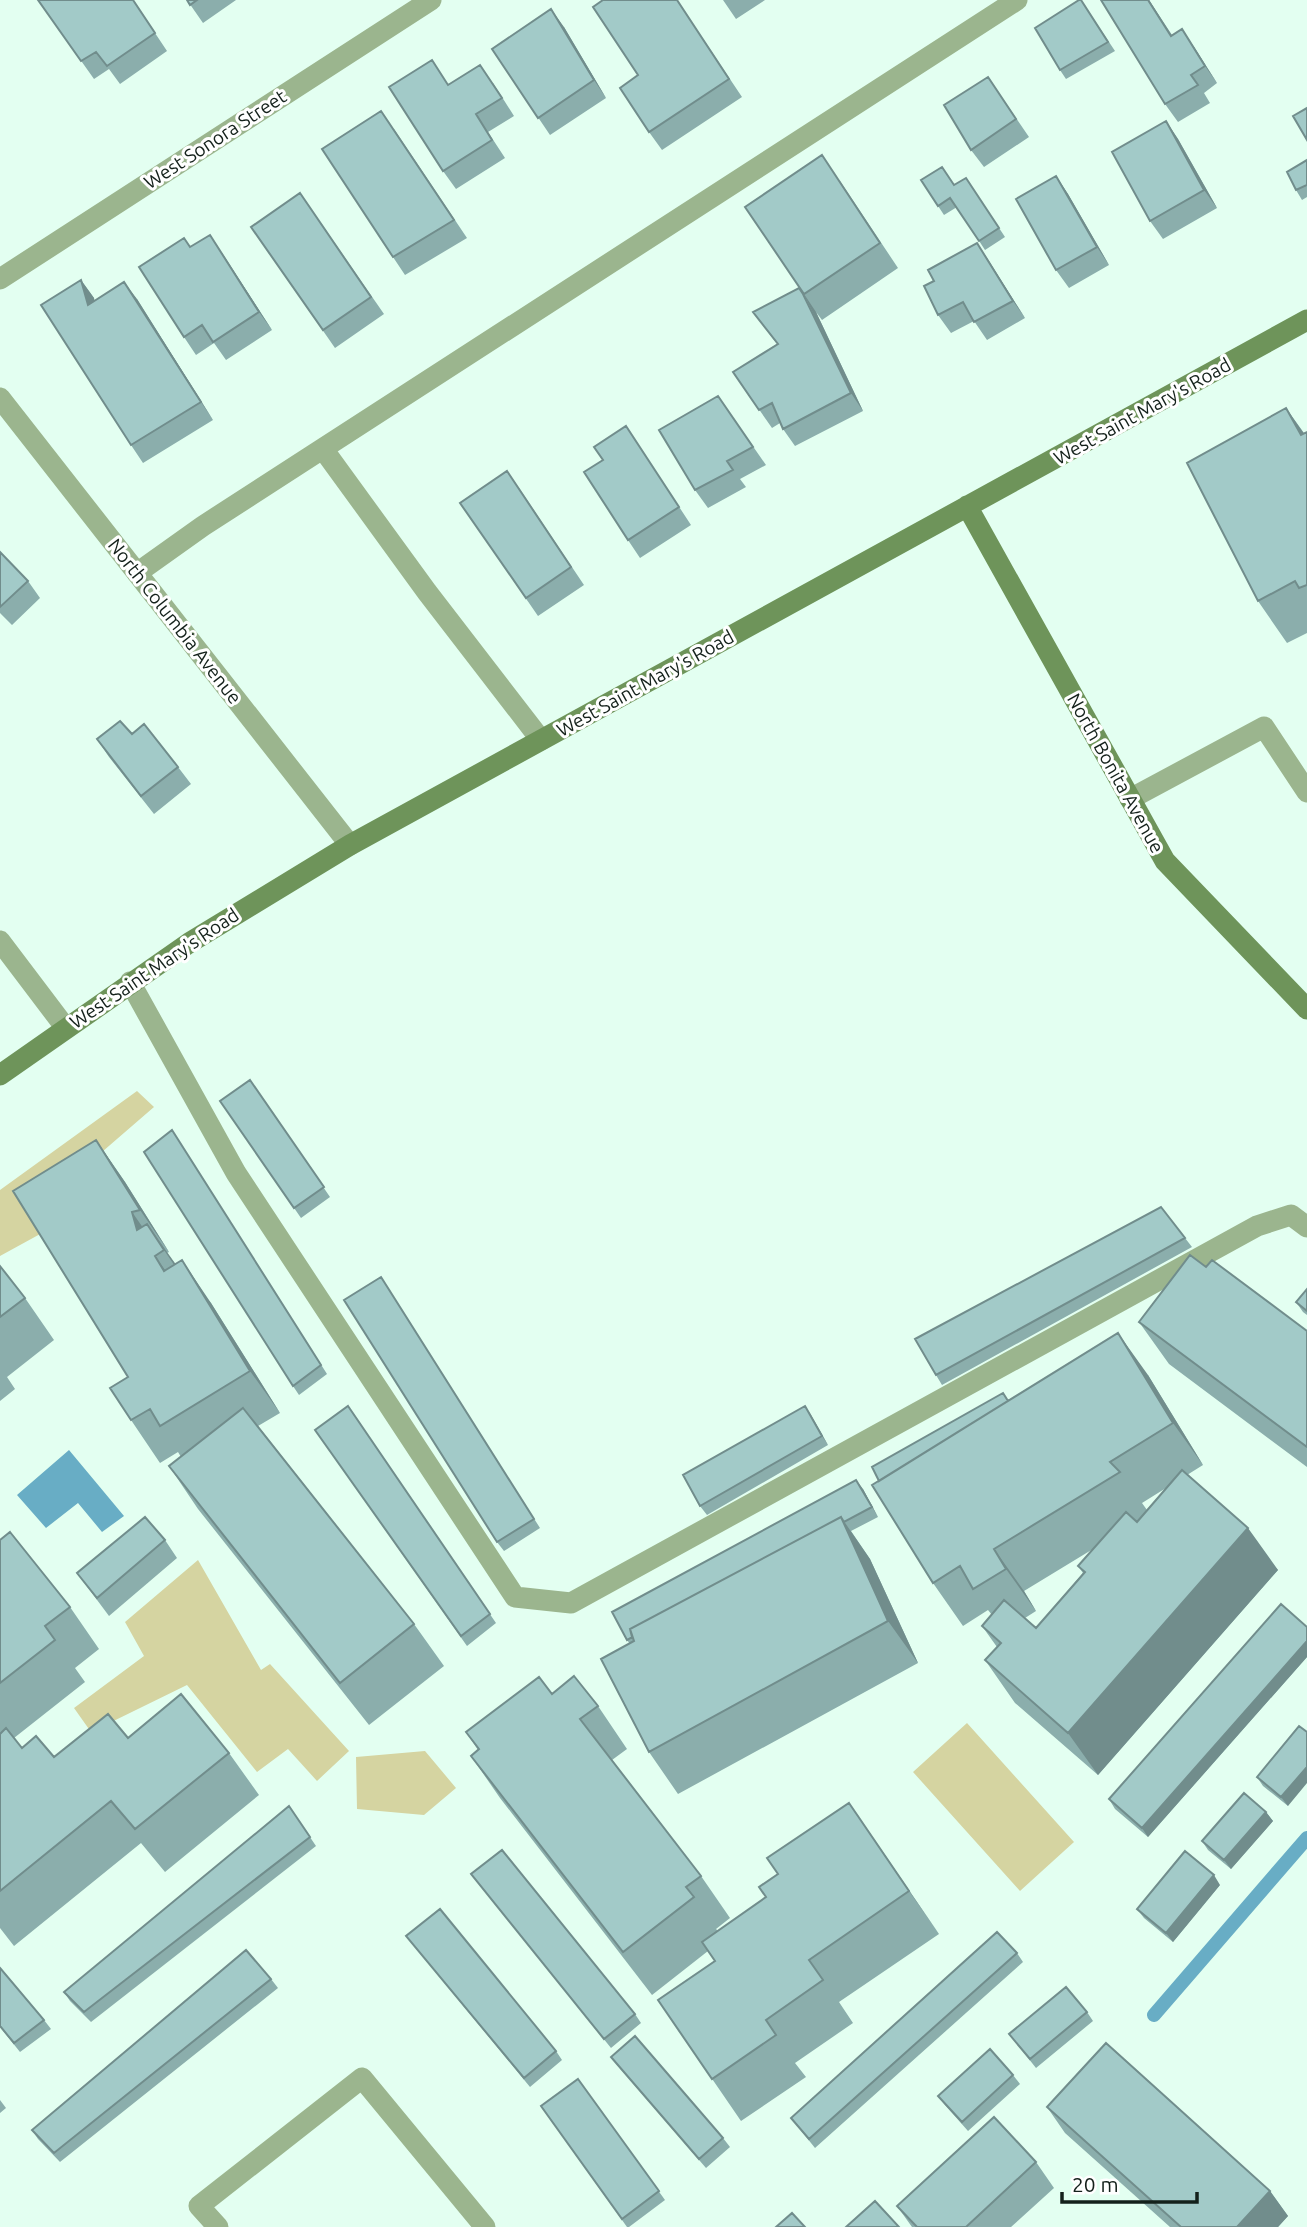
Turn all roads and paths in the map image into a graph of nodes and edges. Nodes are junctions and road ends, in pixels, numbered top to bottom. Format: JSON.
{"nodes":[{"id":1,"x":431,"y":0,"type":"edge"},
{"id":2,"x":1017,"y":0,"type":"edge"},
{"id":3,"x":0,"y":279,"type":"edge"},
{"id":4,"x":1307,"y":320,"type":"edge"},
{"id":5,"x":0,"y":398,"type":"edge"},
{"id":6,"x":323,"y":450,"type":"junction"},
{"id":7,"x":967,"y":506,"type":"junction"},
{"id":8,"x":137,"y":573,"type":"junction"},
{"id":9,"x":541,"y":740,"type":"junction"},
{"id":10,"x":1307,"y":792,"type":"edge"},
{"id":11,"x":1130,"y":799,"type":"junction"},
{"id":12,"x":350,"y":845,"type":"junction"},
{"id":13,"x":0,"y":941,"type":"edge"},
{"id":14,"x":130,"y":982,"type":"junction"},
{"id":15,"x":1307,"y":1009,"type":"edge"},
{"id":16,"x":65,"y":1027,"type":"junction"},
{"id":17,"x":0,"y":1075,"type":"edge"},
{"id":18,"x":1307,"y":1227,"type":"edge"},
{"id":19,"x":218,"y":2227,"type":"edge"},
{"id":20,"x":485,"y":2227,"type":"edge"}],
"edges":[{"from":1,"to":3,"type":"street","name":"West Sonora Street"},
{"from":2,"to":6,"type":"street"},
{"from":4,"to":7,"type":"main road","name":"West Saint Mary's Road"},
{"from":5,"to":8,"type":"street","name":"North Columbia Avenue"},
{"from":6,"to":8,"type":"street"},
{"from":6,"to":9,"type":"street"},
{"from":7,"to":9,"type":"main road","name":"West Saint Mary's Road"},
{"from":7,"to":11,"type":"main road","name":"North Bonita Avenue"},
{"from":8,"to":12,"type":"street","name":"North Columbia Avenue"},
{"from":9,"to":12,"type":"main road","name":"West Saint Mary's Road"},
{"from":10,"to":11,"type":"street"},
{"from":11,"to":15,"type":"main road","name":"North Bonita Avenue"},
{"from":12,"to":14,"type":"main road","name":"West Saint Mary's Road"},
{"from":13,"to":16,"type":"street"},
{"from":14,"to":16,"type":"main road","name":"West Saint Mary's Road"},
{"from":14,"to":18,"type":"street"},
{"from":16,"to":17,"type":"main road","name":"West Saint Mary's Road"},
{"from":19,"to":20,"type":"street"}]}
